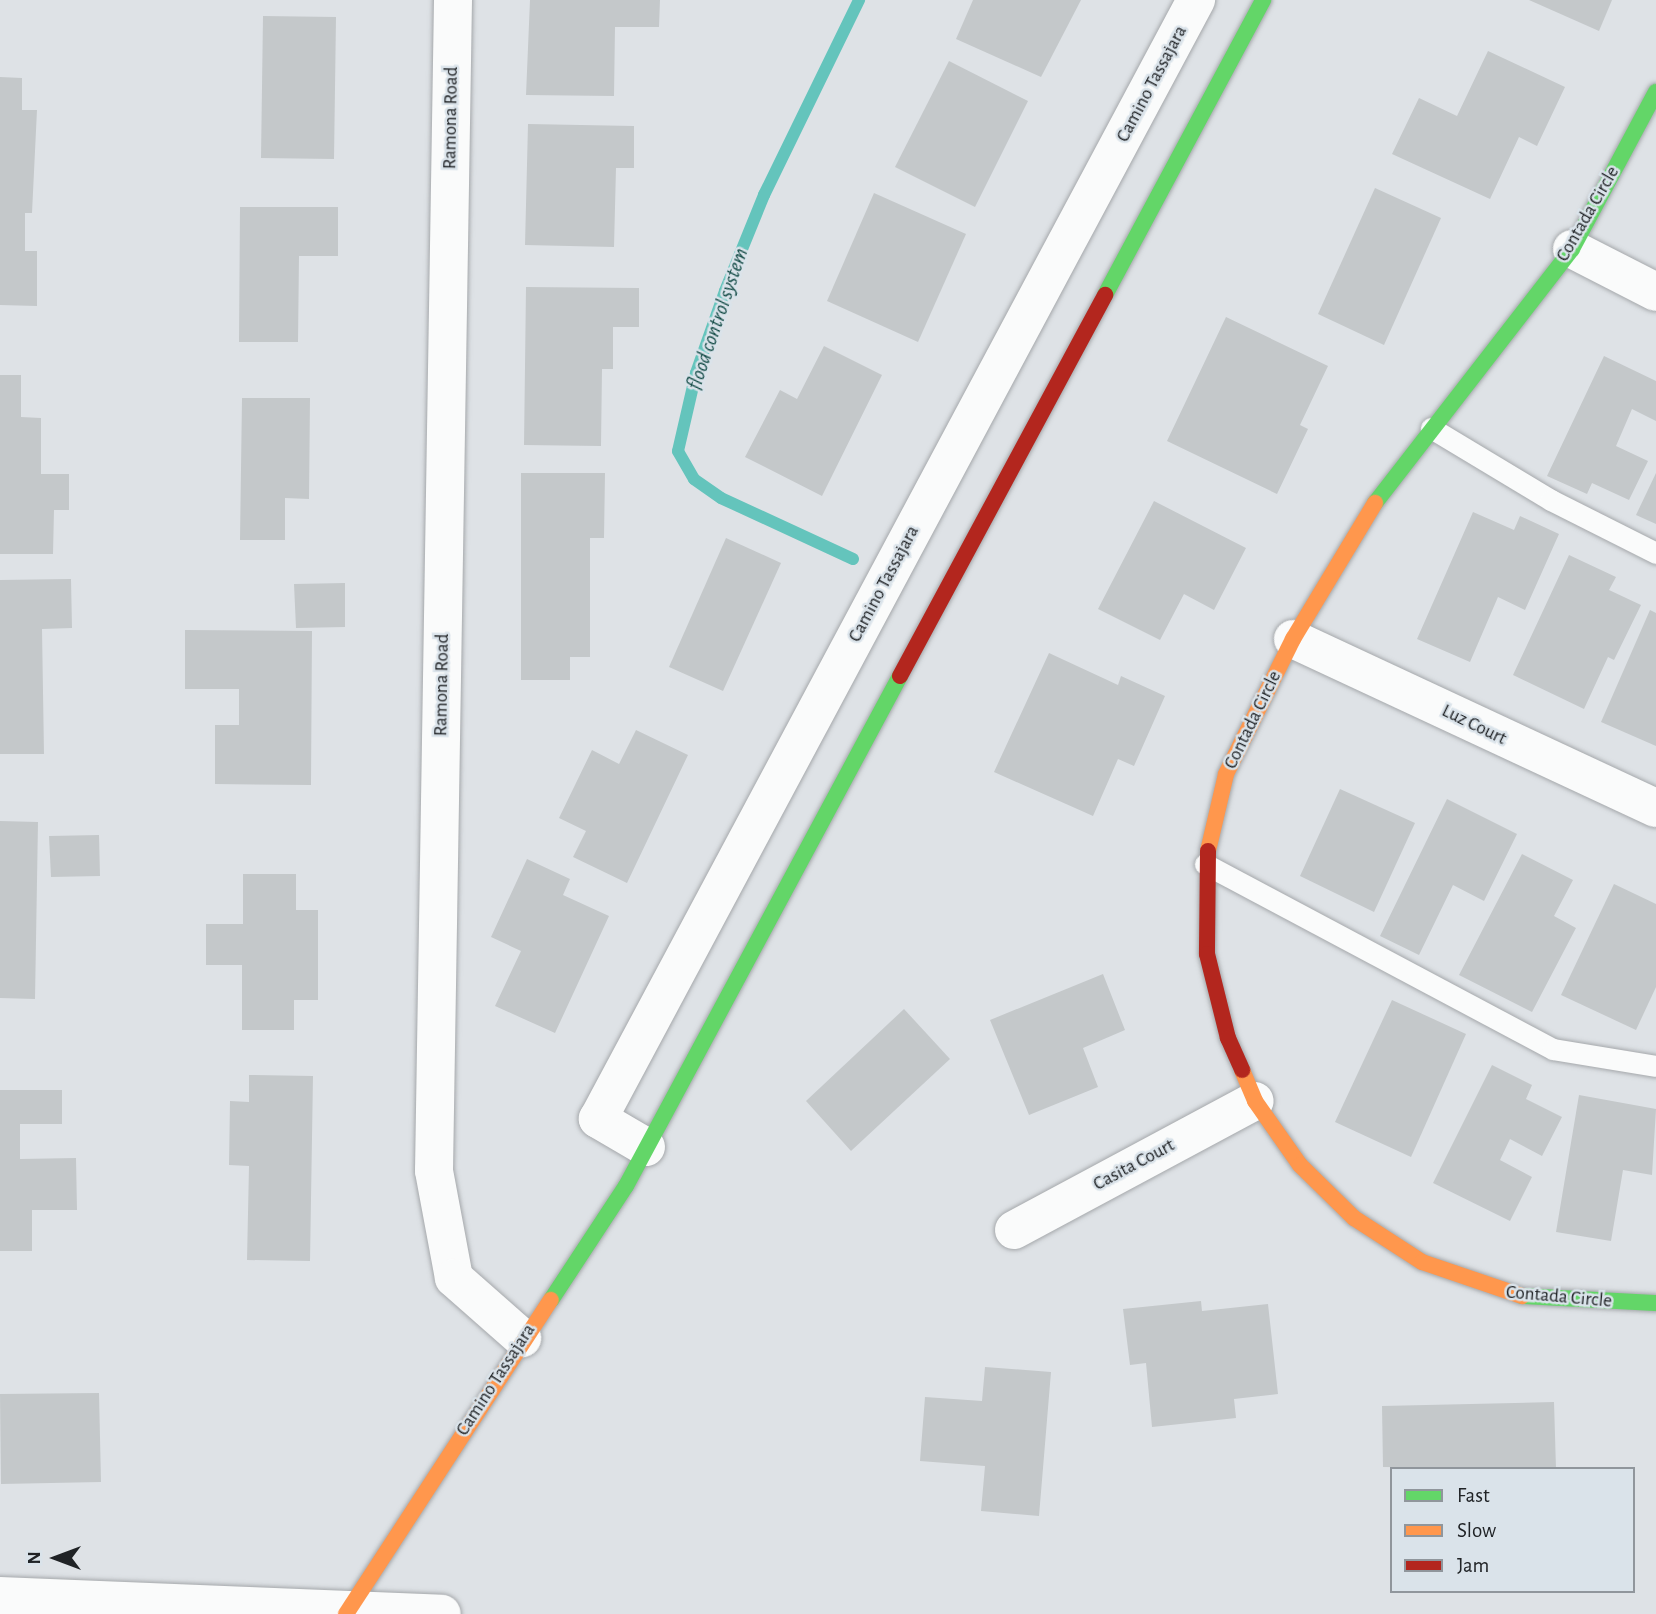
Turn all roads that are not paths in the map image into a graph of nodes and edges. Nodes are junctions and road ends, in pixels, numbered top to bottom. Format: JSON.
{"nodes":[{"id":1,"x":453,"y":0,"type":"edge"},
{"id":2,"x":1196,"y":0,"type":"edge"},
{"id":3,"x":1263,"y":0,"type":"edge"},
{"id":4,"x":1656,"y":92,"type":"edge"},
{"id":5,"x":1572,"y":249,"type":"junction"},
{"id":6,"x":1656,"y":292,"type":"edge"},
{"id":7,"x":1431,"y":428,"type":"junction"},
{"id":8,"x":1656,"y":554,"type":"edge"},
{"id":9,"x":1293,"y":639,"type":"junction"},
{"id":10,"x":1656,"y":808,"type":"edge"},
{"id":11,"x":1205,"y":864,"type":"junction"},
{"id":12,"x":1656,"y":1066,"type":"edge"},
{"id":13,"x":1255,"y":1101,"type":"junction"},
{"id":14,"x":646,"y":1147,"type":"junction"},
{"id":15,"x":1014,"y":1230,"type":"dead end"},
{"id":16,"x":1656,"y":1303,"type":"edge"},
{"id":17,"x":522,"y":1338,"type":"junction"},
{"id":18,"x":0,"y":1596,"type":"edge"},
{"id":19,"x":180,"y":1609,"type":"edge"},
{"id":20,"x":346,"y":1613,"type":"edge"},
{"id":21,"x":442,"y":1614,"type":"edge"}],
"edges":[{"from":1,"to":17,"type":"street","name":"Ramona Road"},
{"from":2,"to":14,"type":"street","name":"Camino Tassajara"},
{"from":3,"to":14,"type":"street","name":"Camino Tassajara"},
{"from":4,"to":5,"type":"street","name":"Contada Circle"},
{"from":5,"to":6,"type":"street"},
{"from":5,"to":7,"type":"street","name":"Contada Circle"},
{"from":7,"to":8,"type":"lane"},
{"from":7,"to":9,"type":"street","name":"Contada Circle"},
{"from":9,"to":10,"type":"street","name":"Luz Court"},
{"from":9,"to":11,"type":"street","name":"Contada Circle"},
{"from":11,"to":12,"type":"lane"},
{"from":11,"to":13,"type":"street","name":"Contada Circle"},
{"from":13,"to":15,"type":"street","name":"Casita Court"},
{"from":13,"to":16,"type":"street","name":"Contada Circle"},
{"from":14,"to":17,"type":"street","name":"Camino Tassajara"},
{"from":17,"to":20,"type":"street","name":"Camino Tassajara"},
{"from":18,"to":19,"type":"street"},
{"from":19,"to":20,"type":"street"},
{"from":20,"to":21,"type":"street"}]}
